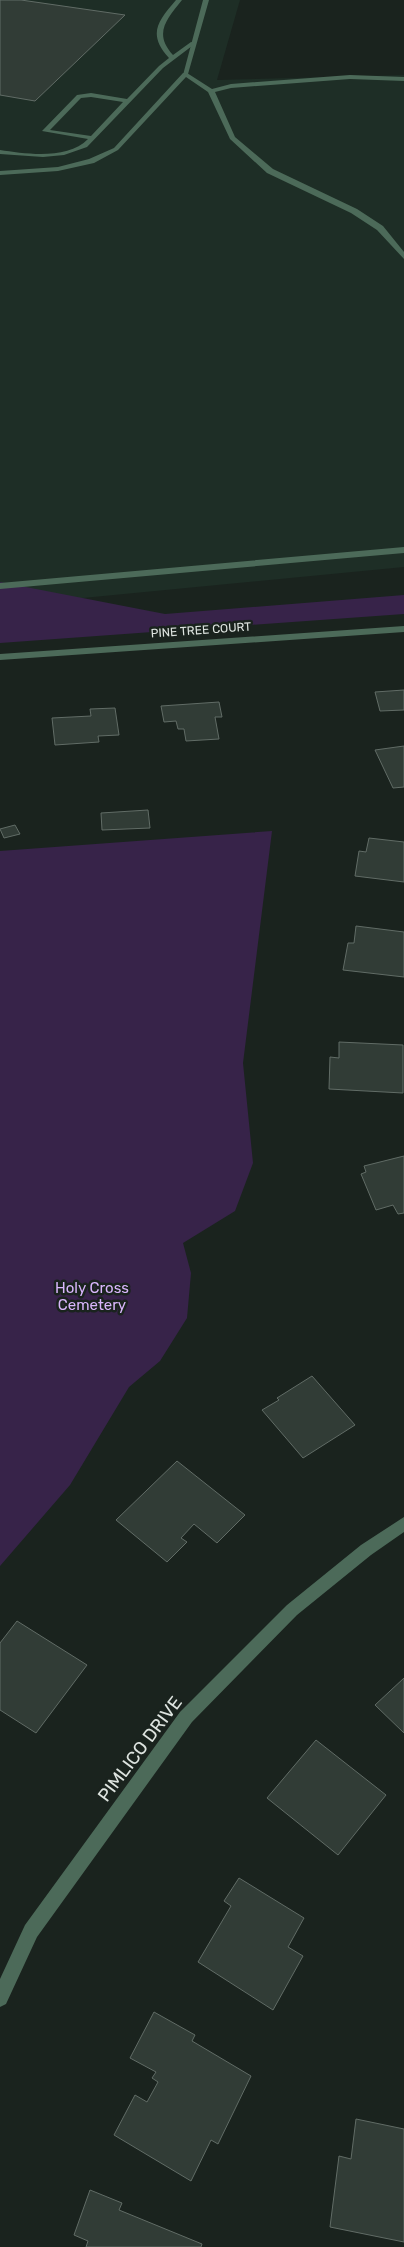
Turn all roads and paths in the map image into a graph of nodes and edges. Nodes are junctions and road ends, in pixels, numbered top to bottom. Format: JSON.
{"nodes":[{"id":1,"x":178,"y":0,"type":"edge"},
{"id":2,"x":206,"y":0,"type":"edge"},
{"id":3,"x":193,"y":43,"type":"junction"},
{"id":4,"x":173,"y":58,"type":"junction"},
{"id":5,"x":185,"y":74,"type":"junction"},
{"id":6,"x":404,"y":79,"type":"edge"},
{"id":7,"x":211,"y":91,"type":"junction"},
{"id":8,"x":128,"y":101,"type":"junction"},
{"id":9,"x":93,"y":138,"type":"junction"},
{"id":10,"x":0,"y":152,"type":"edge"},
{"id":11,"x":0,"y":173,"type":"edge"},
{"id":12,"x":404,"y":257,"type":"edge"},
{"id":13,"x":404,"y":550,"type":"edge"},
{"id":14,"x":0,"y":586,"type":"edge"},
{"id":15,"x":404,"y":629,"type":"edge"},
{"id":16,"x":0,"y":657,"type":"edge"},
{"id":17,"x":404,"y":1524,"type":"edge"},
{"id":18,"x":0,"y":1998,"type":"edge"}],
"edges":[{"from":1,"to":4,"type":"street"},
{"from":2,"to":3,"type":"street"},
{"from":3,"to":4,"type":"street"},
{"from":3,"to":5,"type":"street"},
{"from":4,"to":8,"type":"street"},
{"from":5,"to":7,"type":"street"},
{"from":5,"to":11,"type":"street"},
{"from":6,"to":7,"type":"street"},
{"from":7,"to":12,"type":"street"},
{"from":8,"to":9,"type":"street"},
{"from":8,"to":9,"type":"street"},
{"from":9,"to":10,"type":"street"},
{"from":13,"to":14,"type":"street"},
{"from":15,"to":16,"type":"street","name":"PINE TREE COURT"},
{"from":17,"to":18,"type":"street","name":"PIMLICO DRIVE"}]}
